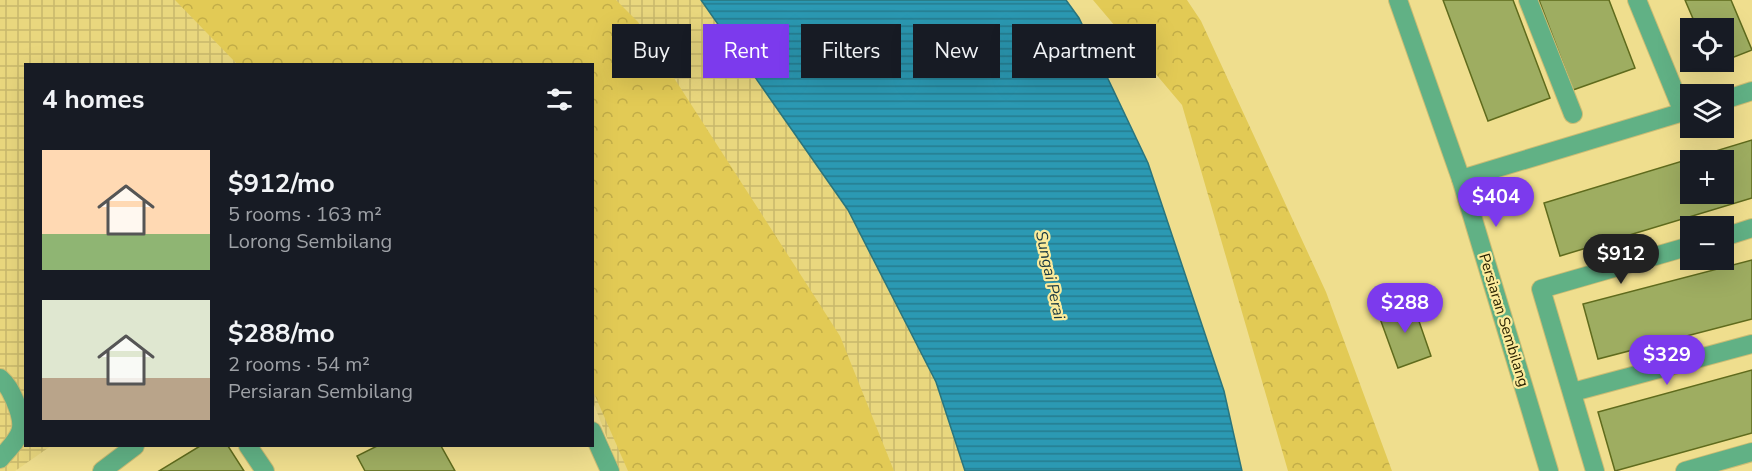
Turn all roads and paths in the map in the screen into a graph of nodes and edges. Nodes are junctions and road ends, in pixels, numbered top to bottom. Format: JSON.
{"nodes":[{"id":1,"x":1398,"y":0,"type":"edge"},
{"id":2,"x":1528,"y":0,"type":"edge"},
{"id":3,"x":1636,"y":0,"type":"edge"},
{"id":4,"x":1752,"y":92,"type":"edge"},
{"id":5,"x":1680,"y":96,"type":"edge"},
{"id":6,"x":1734,"y":97,"type":"edge"},
{"id":7,"x":1680,"y":113,"type":"edge"},
{"id":8,"x":1573,"y":114,"type":"dead end"},
{"id":9,"x":1461,"y":179,"type":"junction"},
{"id":10,"x":1752,"y":228,"type":"edge"},
{"id":11,"x":1734,"y":234,"type":"edge"},
{"id":12,"x":1680,"y":249,"type":"edge"},
{"id":13,"x":1752,"y":344,"type":"edge"},
{"id":14,"x":0,"y":378,"type":"edge"},
{"id":15,"x":1573,"y":392,"type":"junction"},
{"id":16,"x":594,"y":435,"type":"edge"},
{"id":17,"x":134,"y":447,"type":"edge"},
{"id":18,"x":249,"y":447,"type":"edge"},
{"id":19,"x":1752,"y":452,"type":"edge"},
{"id":20,"x":0,"y":459,"type":"edge"},
{"id":21,"x":122,"y":465,"type":"edge"},
{"id":22,"x":102,"y":471,"type":"edge"},
{"id":23,"x":265,"y":471,"type":"edge"},
{"id":24,"x":610,"y":471,"type":"edge"},
{"id":25,"x":1549,"y":471,"type":"edge"},
{"id":26,"x":1596,"y":471,"type":"edge"},
{"id":27,"x":1685,"y":471,"type":"edge"}],
"edges":[{"from":1,"to":9,"type":"street","name":"Persiaran Sembilang"},
{"from":2,"to":8,"type":"street"},
{"from":3,"to":5,"type":"street"},
{"from":4,"to":6,"type":"street"},
{"from":7,"to":9,"type":"street"},
{"from":9,"to":25,"type":"street","name":"Persiaran Sembilang"},
{"from":10,"to":11,"type":"street"},
{"from":12,"to":15,"type":"street"},
{"from":13,"to":15,"type":"street"},
{"from":14,"to":20,"type":"street"},
{"from":15,"to":26,"type":"street"},
{"from":16,"to":24,"type":"street"},
{"from":17,"to":21,"type":"street"},
{"from":18,"to":23,"type":"street"},
{"from":19,"to":27,"type":"street"},
{"from":21,"to":22,"type":"street"}]}
